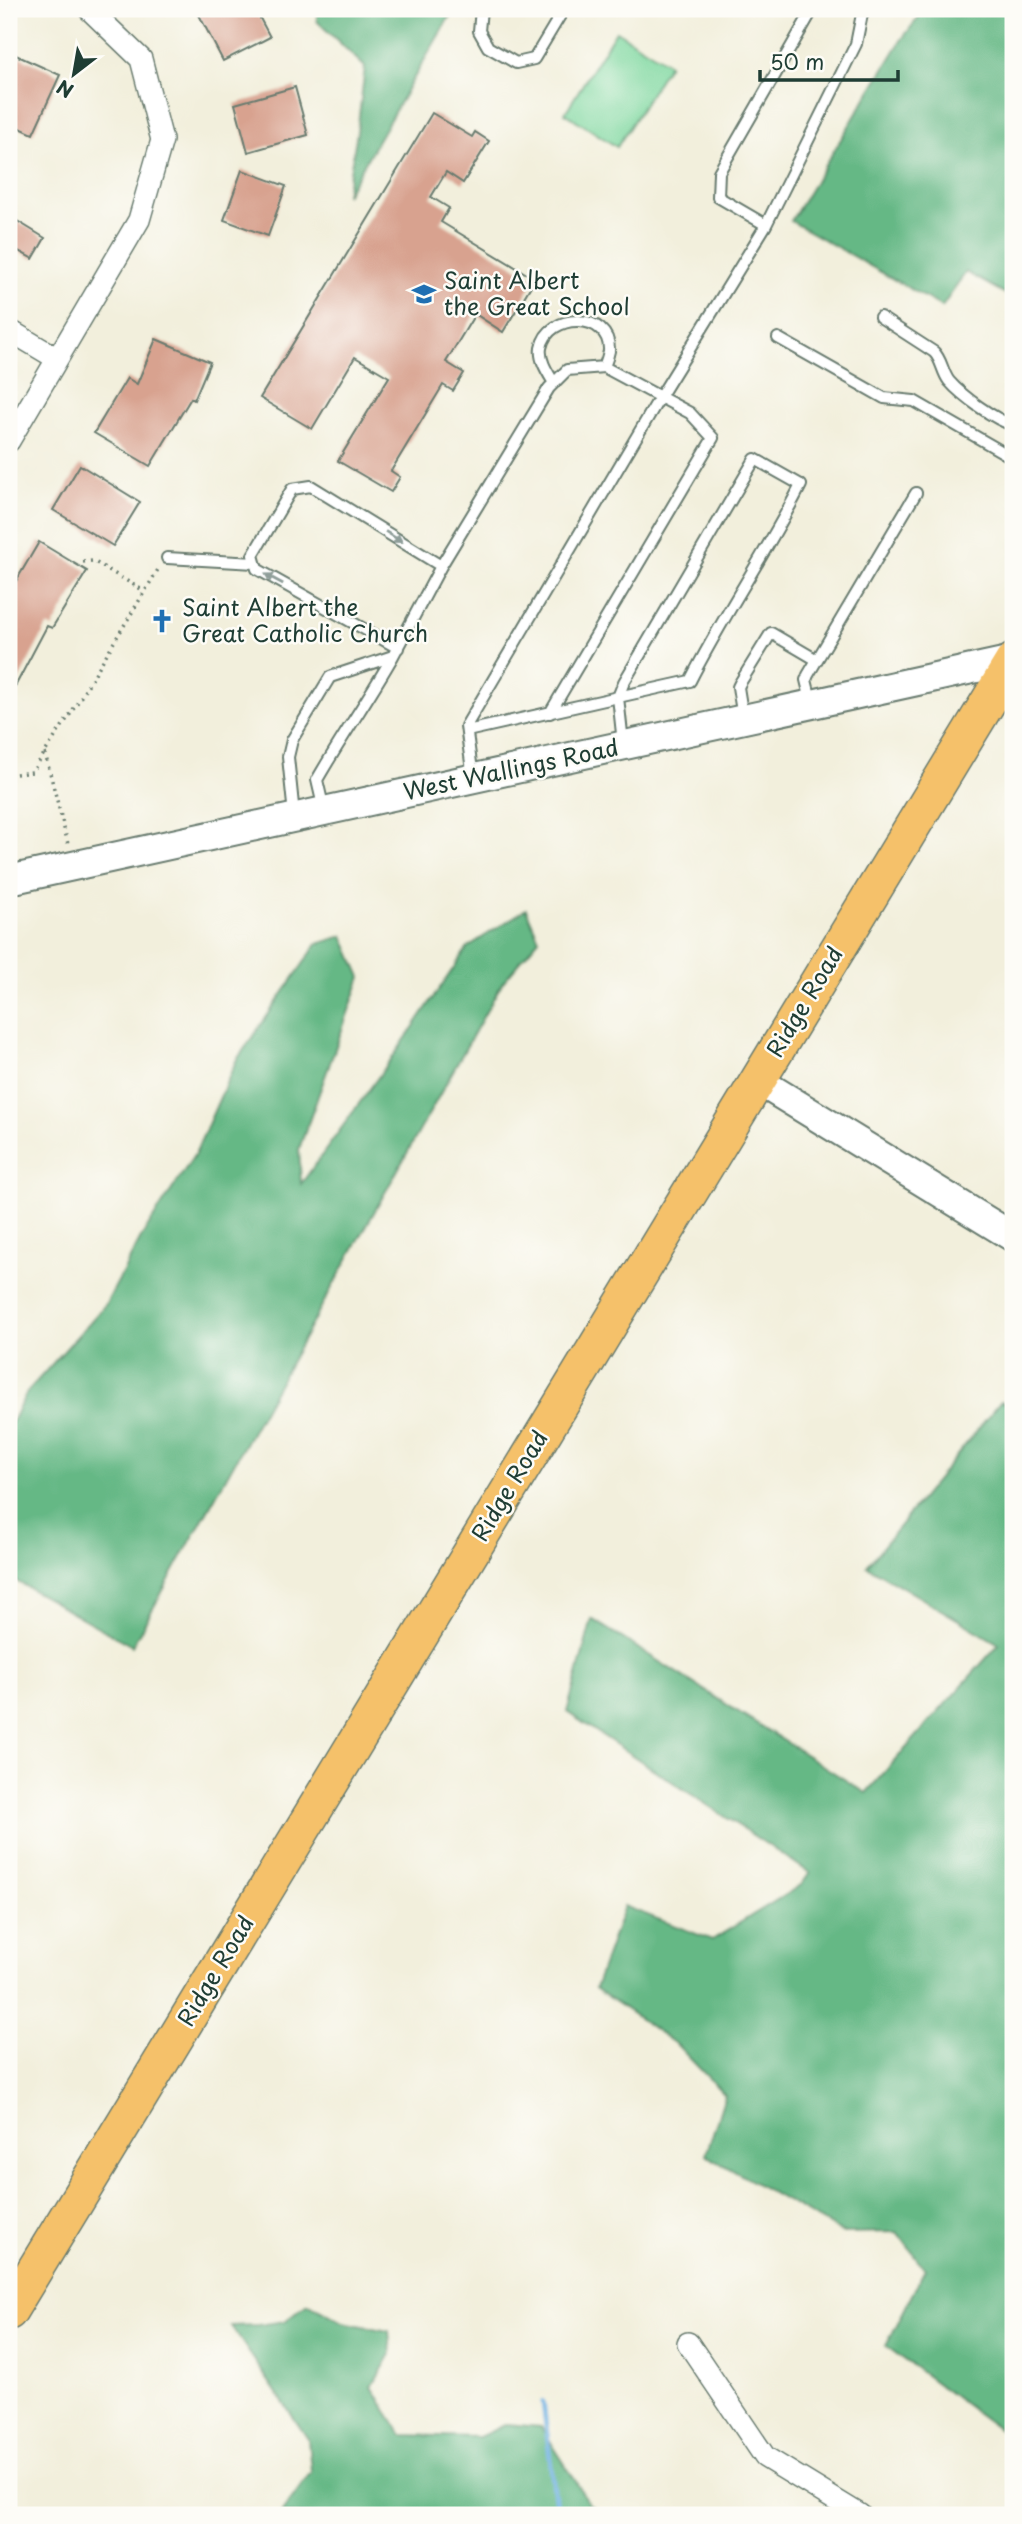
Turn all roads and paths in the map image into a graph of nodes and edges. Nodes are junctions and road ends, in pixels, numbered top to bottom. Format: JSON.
{"nodes":[{"id":1,"x":89,"y":9,"type":"edge"},
{"id":2,"x":481,"y":9,"type":"edge"},
{"id":3,"x":565,"y":9,"type":"edge"},
{"id":4,"x":813,"y":9,"type":"edge"},
{"id":5,"x":863,"y":9,"type":"edge"},
{"id":6,"x":766,"y":225,"type":"junction"},
{"id":7,"x":880,"y":317,"type":"dead end"},
{"id":8,"x":9,"y":330,"type":"edge"},
{"id":9,"x":779,"y":338,"type":"dead end"},
{"id":10,"x":56,"y":358,"type":"junction"},
{"id":11,"x":604,"y":367,"type":"junction"},
{"id":12,"x":554,"y":383,"type":"junction"},
{"id":13,"x":660,"y":397,"type":"junction"},
{"id":14,"x":1013,"y":425,"type":"edge"},
{"id":15,"x":9,"y":441,"type":"edge"},
{"id":16,"x":1013,"y":458,"type":"edge"},
{"id":17,"x":916,"y":493,"type":"dead end"},
{"id":18,"x":167,"y":558,"type":"joint"},
{"id":19,"x":83,"y":562,"type":"dead end"},
{"id":20,"x":255,"y":563,"type":"junction"},
{"id":21,"x":441,"y":566,"type":"junction"},
{"id":22,"x":144,"y":592,"type":"junction"},
{"id":23,"x":395,"y":652,"type":"junction"},
{"id":24,"x":817,"y":660,"type":"junction"},
{"id":25,"x":1013,"y":661,"type":"edge"},
{"id":26,"x":618,"y":697,"type":"junction"},
{"id":27,"x":812,"y":704,"type":"junction"},
{"id":28,"x":550,"y":713,"type":"junction"},
{"id":29,"x":743,"y":720,"type":"junction"},
{"id":30,"x":467,"y":731,"type":"junction"},
{"id":31,"x":623,"y":746,"type":"junction"},
{"id":32,"x":45,"y":753,"type":"junction"},
{"id":33,"x":9,"y":775,"type":"edge"},
{"id":34,"x":474,"y":778,"type":"junction"},
{"id":35,"x":324,"y":811,"type":"junction"},
{"id":36,"x":295,"y":818,"type":"junction"},
{"id":37,"x":68,"y":844,"type":"dead end"},
{"id":38,"x":9,"y":880,"type":"edge"},
{"id":39,"x":757,"y":1080,"type":"junction"},
{"id":40,"x":1013,"y":1237,"type":"edge"},
{"id":41,"x":9,"y":2312,"type":"edge"},
{"id":42,"x":688,"y":2343,"type":"dead end"},
{"id":43,"x":860,"y":2515,"type":"edge"}],
"edges":[{"from":1,"to":10,"type":"street"},
{"from":2,"to":3,"type":"lane"},
{"from":4,"to":6,"type":"lane"},
{"from":5,"to":6,"type":"lane"},
{"from":6,"to":13,"type":"lane"},
{"from":7,"to":14,"type":"lane"},
{"from":8,"to":10,"type":"street"},
{"from":9,"to":16,"type":"lane"},
{"from":10,"to":15,"type":"street"},
{"from":11,"to":12,"type":"lane"},
{"from":11,"to":12,"type":"lane"},
{"from":11,"to":13,"type":"lane"},
{"from":12,"to":21,"type":"lane"},
{"from":13,"to":28,"type":"lane"},
{"from":13,"to":30,"type":"lane"},
{"from":17,"to":24,"type":"lane"},
{"from":18,"to":20,"type":"lane"},
{"from":18,"to":22,"type":"path"},
{"from":19,"to":22,"type":"path"},
{"from":20,"to":21,"type":"lane","one_way":true},
{"from":23,"to":20,"type":"lane","one_way":true},
{"from":21,"to":23,"type":"lane"},
{"from":22,"to":32,"type":"path"},
{"from":23,"to":35,"type":"lane"},
{"from":23,"to":36,"type":"lane"},
{"from":24,"to":27,"type":"lane"},
{"from":24,"to":29,"type":"lane"},
{"from":25,"to":27,"type":"street","name":"West Wallings Road"},
{"from":25,"to":39,"type":"main road","name":"Ridge Road"},
{"from":26,"to":26,"type":"lane"},
{"from":26,"to":28,"type":"lane"},
{"from":26,"to":31,"type":"lane"},
{"from":27,"to":29,"type":"street","name":"West Wallings Road"},
{"from":28,"to":30,"type":"lane"},
{"from":29,"to":31,"type":"street","name":"West Wallings Road"},
{"from":30,"to":34,"type":"lane"},
{"from":31,"to":34,"type":"street","name":"West Wallings Road"},
{"from":32,"to":33,"type":"path"},
{"from":32,"to":37,"type":"path"},
{"from":34,"to":35,"type":"street","name":"West Wallings Road"},
{"from":35,"to":36,"type":"street","name":"West Wallings Road"},
{"from":36,"to":38,"type":"street","name":"West Wallings Road"},
{"from":39,"to":40,"type":"street"},
{"from":39,"to":41,"type":"main road","name":"Ridge Road"},
{"from":42,"to":43,"type":"street"}]}
